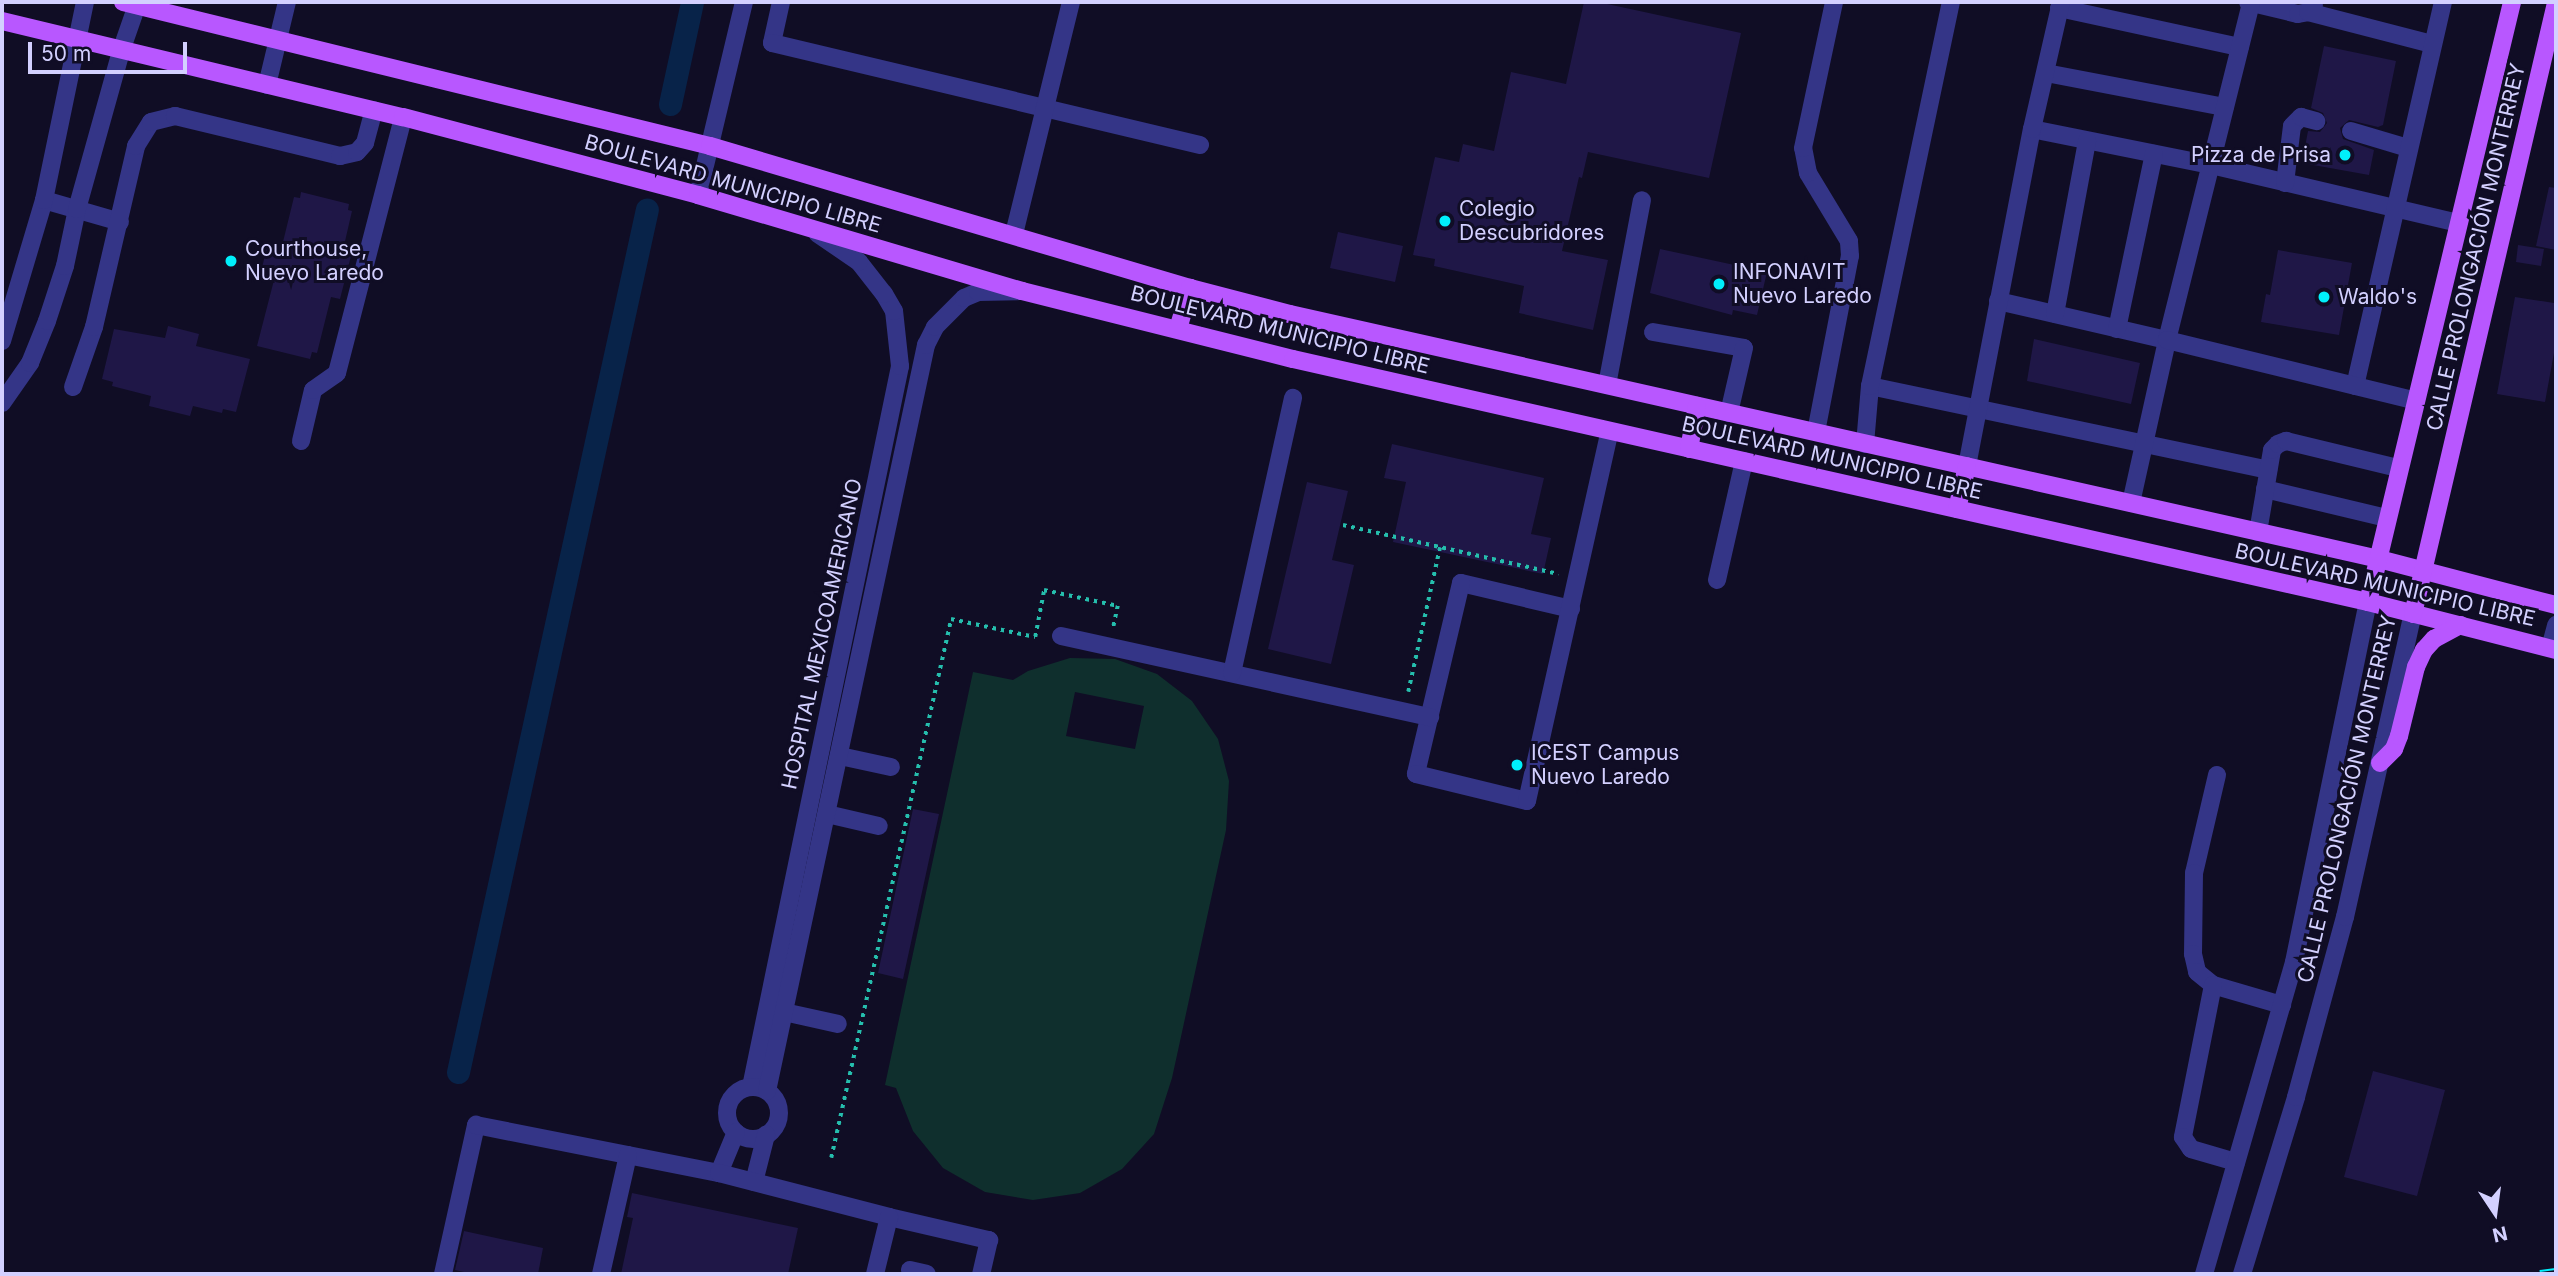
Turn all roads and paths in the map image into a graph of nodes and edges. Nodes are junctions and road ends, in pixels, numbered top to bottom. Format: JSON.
{"nodes":[{"id":1,"x":85,"y":2,"type":"edge"},
{"id":2,"x":287,"y":2,"type":"edge"},
{"id":3,"x":744,"y":2,"type":"edge"},
{"id":4,"x":781,"y":2,"type":"edge"},
{"id":5,"x":1071,"y":2,"type":"edge"},
{"id":6,"x":1834,"y":2,"type":"edge"},
{"id":7,"x":1951,"y":2,"type":"edge"},
{"id":8,"x":2249,"y":2,"type":"edge"},
{"id":9,"x":2442,"y":2,"type":"edge"},
{"id":10,"x":2512,"y":2,"type":"edge"},
{"id":11,"x":130,"y":3,"type":"edge"},
{"id":12,"x":2556,"y":3,"type":"edge"},
{"id":13,"x":2060,"y":5,"type":"edge"},
{"id":14,"x":2312,"y":7,"type":"edge"},
{"id":15,"x":2,"y":21,"type":"edge"},
{"id":16,"x":76,"y":38,"type":"junction"},
{"id":17,"x":278,"y":39,"type":"junction"},
{"id":18,"x":2432,"y":44,"type":"junction"},
{"id":19,"x":2240,"y":47,"type":"junction"},
{"id":20,"x":121,"y":51,"type":"junction"},
{"id":21,"x":2046,"y":73,"type":"junction"},
{"id":22,"x":267,"y":85,"type":"junction"},
{"id":23,"x":2225,"y":107,"type":"junction"},
{"id":24,"x":1045,"y":108,"type":"junction"},
{"id":25,"x":374,"y":110,"type":"junction"},
{"id":26,"x":404,"y":117,"type":"junction"},
{"id":27,"x":2316,"y":121,"type":"dead end"},
{"id":28,"x":2032,"y":129,"type":"junction"},
{"id":29,"x":2351,"y":131,"type":"dead end"},
{"id":30,"x":2087,"y":141,"type":"junction"},
{"id":31,"x":1200,"y":145,"type":"dead end"},
{"id":32,"x":710,"y":146,"type":"junction"},
{"id":33,"x":2409,"y":148,"type":"junction"},
{"id":34,"x":2154,"y":154,"type":"junction"},
{"id":35,"x":2211,"y":165,"type":"junction"},
{"id":36,"x":2285,"y":183,"type":"junction"},
{"id":37,"x":698,"y":195,"type":"junction"},
{"id":38,"x":44,"y":200,"type":"junction"},
{"id":39,"x":1642,"y":200,"type":"dead end"},
{"id":40,"x":2395,"y":208,"type":"junction"},
{"id":41,"x":77,"y":209,"type":"junction"},
{"id":42,"x":120,"y":222,"type":"junction"},
{"id":43,"x":2458,"y":223,"type":"junction"},
{"id":44,"x":806,"y":226,"type":"junction"},
{"id":45,"x":1014,"y":234,"type":"junction"},
{"id":46,"x":1190,"y":288,"type":"junction"},
{"id":47,"x":1022,"y":291,"type":"junction"},
{"id":48,"x":1998,"y":301,"type":"junction"},
{"id":49,"x":2055,"y":314,"type":"junction"},
{"id":50,"x":1178,"y":329,"type":"junction"},
{"id":51,"x":2117,"y":329,"type":"junction"},
{"id":52,"x":897,"y":330,"type":"junction"},
{"id":53,"x":1653,"y":332,"type":"dead end"},
{"id":54,"x":930,"y":337,"type":"junction"},
{"id":55,"x":2167,"y":340,"type":"junction"},
{"id":56,"x":2,"y":341,"type":"edge"},
{"id":57,"x":1607,"y":385,"type":"junction"},
{"id":58,"x":1870,"y":386,"type":"junction"},
{"id":59,"x":2355,"y":386,"type":"junction"},
{"id":60,"x":73,"y":387,"type":"dead end"},
{"id":61,"x":1293,"y":398,"type":"dead end"},
{"id":62,"x":2414,"y":400,"type":"junction"},
{"id":63,"x":2,"y":403,"type":"edge"},
{"id":64,"x":1697,"y":406,"type":"junction"},
{"id":65,"x":1978,"y":410,"type":"junction"},
{"id":66,"x":1729,"y":413,"type":"junction"},
{"id":67,"x":1611,"y":431,"type":"junction"},
{"id":68,"x":1816,"y":432,"type":"junction"},
{"id":69,"x":301,"y":441,"type":"dead end"},
{"id":70,"x":2144,"y":442,"type":"junction"},
{"id":71,"x":1865,"y":444,"type":"junction"},
{"id":72,"x":1689,"y":449,"type":"junction"},
{"id":73,"x":1744,"y":461,"type":"junction"},
{"id":74,"x":1967,"y":467,"type":"junction"},
{"id":75,"x":2398,"y":468,"type":"junction"},
{"id":76,"x":2268,"y":470,"type":"junction"},
{"id":77,"x":2265,"y":489,"type":"junction"},
{"id":78,"x":2131,"y":503,"type":"junction"},
{"id":79,"x":1957,"y":509,"type":"junction"},
{"id":80,"x":2387,"y":518,"type":"junction"},
{"id":81,"x":1343,"y":525,"type":"dead end"},
{"id":82,"x":2258,"y":532,"type":"junction"},
{"id":83,"x":1440,"y":547,"type":"junction"},
{"id":84,"x":2379,"y":559,"type":"junction"},
{"id":85,"x":861,"y":560,"type":"junction"},
{"id":86,"x":880,"y":566,"type":"junction"},
{"id":87,"x":2424,"y":571,"type":"junction"},
{"id":88,"x":1563,"y":575,"type":"dead end"},
{"id":89,"x":1717,"y":580,"type":"dead end"},
{"id":90,"x":2368,"y":602,"type":"junction"},
{"id":91,"x":2556,"y":605,"type":"edge"},
{"id":92,"x":1571,"y":609,"type":"junction"},
{"id":93,"x":2413,"y":614,"type":"junction"},
{"id":94,"x":2460,"y":625,"type":"junction"},
{"id":95,"x":2556,"y":625,"type":"edge"},
{"id":96,"x":1112,"y":634,"type":"dead end"},
{"id":97,"x":1061,"y":636,"type":"dead end"},
{"id":98,"x":2553,"y":649,"type":"edge"},
{"id":99,"x":1232,"y":673,"type":"junction"},
{"id":100,"x":1406,"y":699,"type":"dead end"},
{"id":101,"x":1430,"y":717,"type":"junction"},
{"id":102,"x":840,"y":756,"type":"junction"},
{"id":103,"x":2380,"y":763,"type":"junction"},
{"id":104,"x":891,"y":767,"type":"dead end"},
{"id":105,"x":2217,"y":775,"type":"dead end"},
{"id":106,"x":807,"y":818,"type":"junction"},
{"id":107,"x":826,"y":818,"type":"junction"},
{"id":108,"x":879,"y":826,"type":"dead end"},
{"id":109,"x":784,"y":972,"type":"junction"},
{"id":110,"x":2213,"y":985,"type":"junction"},
{"id":111,"x":2282,"y":1005,"type":"junction"},
{"id":112,"x":784,"y":1012,"type":"junction"},
{"id":113,"x":838,"y":1024,"type":"dead end"},
{"id":114,"x":759,"y":1089,"type":"junction"},
{"id":115,"x":736,"y":1132,"type":"junction"},
{"id":116,"x":766,"y":1135,"type":"junction"},
{"id":117,"x":628,"y":1155,"type":"junction"},
{"id":118,"x":831,"y":1158,"type":"dead end"},
{"id":119,"x":2236,"y":1162,"type":"junction"},
{"id":120,"x":719,"y":1173,"type":"junction"},
{"id":121,"x":754,"y":1181,"type":"junction"},
{"id":122,"x":888,"y":1217,"type":"junction"},
{"id":123,"x":443,"y":1274,"type":"edge"},
{"id":124,"x":601,"y":1274,"type":"edge"},
{"id":125,"x":875,"y":1274,"type":"edge"},
{"id":126,"x":981,"y":1274,"type":"edge"},
{"id":127,"x":2204,"y":1274,"type":"edge"},
{"id":128,"x":2242,"y":1274,"type":"edge"}],
"edges":[{"from":1,"to":16,"type":"street"},
{"from":2,"to":17,"type":"street"},
{"from":3,"to":32,"type":"street"},
{"from":4,"to":24,"type":"street"},
{"from":5,"to":24,"type":"street"},
{"from":6,"to":68,"type":"street"},
{"from":7,"to":58,"type":"street"},
{"from":8,"to":14,"type":"street"},
{"from":8,"to":19,"type":"street"},
{"from":9,"to":18,"type":"street"},
{"from":10,"to":43,"type":"main road","name":"CALLE PROLONGACIÓN MONTERREY"},
{"from":11,"to":17,"type":"main road","name":"BOULEVARD MUNICIPIO LIBRE"},
{"from":11,"to":20,"type":"street"},
{"from":12,"to":87,"type":"main road","name":"CALLE PROLONGACIÓN MONTERREY"},
{"from":13,"to":19,"type":"street"},
{"from":13,"to":21,"type":"street"},
{"from":14,"to":18,"type":"street"},
{"from":15,"to":16,"type":"main road","name":"BOULEVARD MUNICIPIO LIBRE"},
{"from":16,"to":20,"type":"main road","name":"BOULEVARD MUNICIPIO LIBRE"},
{"from":16,"to":38,"type":"street"},
{"from":17,"to":22,"type":"street"},
{"from":17,"to":32,"type":"main road","name":"BOULEVARD MUNICIPIO LIBRE"},
{"from":18,"to":33,"type":"street"},
{"from":19,"to":23,"type":"street"},
{"from":20,"to":22,"type":"main road","name":"BOULEVARD MUNICIPIO LIBRE"},
{"from":20,"to":41,"type":"street"},
{"from":21,"to":23,"type":"street"},
{"from":21,"to":28,"type":"street"},
{"from":22,"to":25,"type":"main road","name":"BOULEVARD MUNICIPIO LIBRE"},
{"from":23,"to":35,"type":"street"},
{"from":24,"to":31,"type":"street"},
{"from":24,"to":45,"type":"street"},
{"from":25,"to":26,"type":"main road","name":"BOULEVARD MUNICIPIO LIBRE"},
{"from":25,"to":42,"type":"street"},
{"from":26,"to":37,"type":"main road","name":"BOULEVARD MUNICIPIO LIBRE"},
{"from":26,"to":69,"type":"street"},
{"from":27,"to":36,"type":"street"},
{"from":28,"to":30,"type":"street"},
{"from":28,"to":48,"type":"street"},
{"from":29,"to":33,"type":"street"},
{"from":30,"to":34,"type":"street"},
{"from":30,"to":49,"type":"street"},
{"from":32,"to":37,"type":"street"},
{"from":32,"to":45,"type":"main road","name":"BOULEVARD MUNICIPIO LIBRE"},
{"from":33,"to":40,"type":"street"},
{"from":34,"to":35,"type":"street"},
{"from":34,"to":51,"type":"street"},
{"from":35,"to":36,"type":"street"},
{"from":35,"to":55,"type":"street"},
{"from":36,"to":40,"type":"street"},
{"from":37,"to":44,"type":"main road","name":"BOULEVARD MUNICIPIO LIBRE"},
{"from":38,"to":41,"type":"street"},
{"from":38,"to":56,"type":"street"},
{"from":39,"to":57,"type":"street"},
{"from":40,"to":43,"type":"street"},
{"from":40,"to":59,"type":"street"},
{"from":41,"to":42,"type":"street"},
{"from":41,"to":63,"type":"street"},
{"from":42,"to":60,"type":"street"},
{"from":43,"to":62,"type":"main road","name":"CALLE PROLONGACIÓN MONTERREY"},
{"from":44,"to":47,"type":"main road","name":"BOULEVARD MUNICIPIO LIBRE"},
{"from":44,"to":52,"type":"street","name":"HOSPITAL MEXICOAMERICANO"},
{"from":45,"to":46,"type":"main road","name":"BOULEVARD MUNICIPIO LIBRE"},
{"from":46,"to":50,"type":"main road"},
{"from":46,"to":57,"type":"main road","name":"BOULEVARD MUNICIPIO LIBRE"},
{"from":47,"to":50,"type":"main road","name":"BOULEVARD MUNICIPIO LIBRE"},
{"from":47,"to":54,"type":"street","name":"HOSPITAL MEXICOAMERICANO"},
{"from":48,"to":49,"type":"street"},
{"from":48,"to":65,"type":"street"},
{"from":49,"to":51,"type":"street"},
{"from":50,"to":67,"type":"main road","name":"BOULEVARD MUNICIPIO LIBRE"},
{"from":51,"to":55,"type":"street"},
{"from":52,"to":54,"type":"street"},
{"from":52,"to":85,"type":"street","name":"HOSPITAL MEXICOAMERICANO"},
{"from":53,"to":66,"type":"street"},
{"from":54,"to":86,"type":"street","name":"HOSPITAL MEXICOAMERICANO"},
{"from":55,"to":59,"type":"street"},
{"from":55,"to":70,"type":"street"},
{"from":57,"to":64,"type":"main road","name":"BOULEVARD MUNICIPIO LIBRE"},
{"from":58,"to":65,"type":"street"},
{"from":58,"to":71,"type":"street"},
{"from":59,"to":62,"type":"street"},
{"from":61,"to":99,"type":"street"},
{"from":62,"to":75,"type":"main road","name":"CALLE PROLONGACIÓN MONTERREY"},
{"from":64,"to":66,"type":"main road","name":"BOULEVARD MUNICIPIO LIBRE"},
{"from":64,"to":72,"type":"main road"},
{"from":65,"to":70,"type":"street"},
{"from":65,"to":74,"type":"street"},
{"from":66,"to":68,"type":"main road","name":"BOULEVARD MUNICIPIO LIBRE"},
{"from":67,"to":72,"type":"main road","name":"BOULEVARD MUNICIPIO LIBRE"},
{"from":67,"to":92,"type":"street"},
{"from":68,"to":71,"type":"main road","name":"BOULEVARD MUNICIPIO LIBRE"},
{"from":70,"to":76,"type":"street"},
{"from":70,"to":78,"type":"street"},
{"from":71,"to":74,"type":"main road","name":"BOULEVARD MUNICIPIO LIBRE"},
{"from":72,"to":73,"type":"main road","name":"BOULEVARD MUNICIPIO LIBRE"},
{"from":73,"to":79,"type":"main road","name":"BOULEVARD MUNICIPIO LIBRE"},
{"from":73,"to":89,"type":"street"},
{"from":74,"to":78,"type":"main road","name":"BOULEVARD MUNICIPIO LIBRE"},
{"from":74,"to":79,"type":"main road"},
{"from":75,"to":76,"type":"street"},
{"from":75,"to":80,"type":"main road","name":"CALLE PROLONGACIÓN MONTERREY"},
{"from":76,"to":77,"type":"street"},
{"from":77,"to":80,"type":"street"},
{"from":77,"to":82,"type":"street"},
{"from":78,"to":82,"type":"main road","name":"BOULEVARD MUNICIPIO LIBRE"},
{"from":79,"to":90,"type":"main road","name":"BOULEVARD MUNICIPIO LIBRE"},
{"from":80,"to":84,"type":"main road","name":"CALLE PROLONGACIÓN MONTERREY"},
{"from":81,"to":83,"type":"path"},
{"from":82,"to":84,"type":"main road","name":"BOULEVARD MUNICIPIO LIBRE"},
{"from":83,"to":88,"type":"path"},
{"from":83,"to":100,"type":"path"},
{"from":84,"to":87,"type":"main road","name":"BOULEVARD MUNICIPIO LIBRE"},
{"from":84,"to":90,"type":"main road","name":"CALLE PROLONGACIÓN MONTERREY"},
{"from":85,"to":86,"type":"street"},
{"from":85,"to":106,"type":"street","name":"HOSPITAL MEXICOAMERICANO"},
{"from":86,"to":102,"type":"street","name":"HOSPITAL MEXICOAMERICANO"},
{"from":87,"to":91,"type":"main road","name":"BOULEVARD MUNICIPIO LIBRE"},
{"from":87,"to":93,"type":"main road","name":"CALLE PROLONGACIÓN MONTERREY"},
{"from":90,"to":93,"type":"main road","name":"BOULEVARD MUNICIPIO LIBRE"},
{"from":90,"to":111,"type":"street","name":"CALLE PROLONGACIÓN MONTERREY"},
{"from":92,"to":101,"type":"street"},
{"from":92,"to":101,"type":"street"},
{"from":93,"to":94,"type":"main road","name":"BOULEVARD MUNICIPIO LIBRE"},
{"from":93,"to":103,"type":"street","name":"CALLE PROLONGACIÓN MONTERREY"},
{"from":94,"to":98,"type":"main road","name":"BOULEVARD MUNICIPIO LIBRE"},
{"from":94,"to":103,"type":"main road"},
{"from":95,"to":98,"type":"street"},
{"from":96,"to":118,"type":"path"},
{"from":97,"to":99,"type":"street"},
{"from":99,"to":101,"type":"street"},
{"from":102,"to":104,"type":"street"},
{"from":102,"to":107,"type":"street","name":"HOSPITAL MEXICOAMERICANO"},
{"from":103,"to":128,"type":"street","name":"CALLE PROLONGACIÓN MONTERREY"},
{"from":105,"to":110,"type":"street"},
{"from":106,"to":107,"type":"street"},
{"from":106,"to":109,"type":"street","name":"HOSPITAL MEXICOAMERICANO"},
{"from":107,"to":108,"type":"street"},
{"from":107,"to":109,"type":"street","name":"HOSPITAL MEXICOAMERICANO"},
{"from":109,"to":112,"type":"street","name":"HOSPITAL MEXICOAMERICANO"},
{"from":109,"to":114,"type":"street","name":"HOSPITAL MEXICOAMERICANO"},
{"from":110,"to":111,"type":"street"},
{"from":110,"to":119,"type":"street"},
{"from":111,"to":119,"type":"street","name":"CALLE PROLONGACIÓN MONTERREY"},
{"from":112,"to":113,"type":"street"},
{"from":112,"to":114,"type":"street","name":"HOSPITAL MEXICOAMERICANO"},
{"from":114,"to":115,"type":"street"},
{"from":114,"to":116,"type":"street"},
{"from":115,"to":116,"type":"street"},
{"from":115,"to":120,"type":"street"},
{"from":116,"to":121,"type":"street"},
{"from":117,"to":120,"type":"street"},
{"from":117,"to":123,"type":"street"},
{"from":117,"to":124,"type":"street"},
{"from":119,"to":127,"type":"street","name":"CALLE PROLONGACIÓN MONTERREY"},
{"from":120,"to":121,"type":"street"},
{"from":121,"to":122,"type":"street"},
{"from":122,"to":125,"type":"street"},
{"from":122,"to":126,"type":"street"}]}
